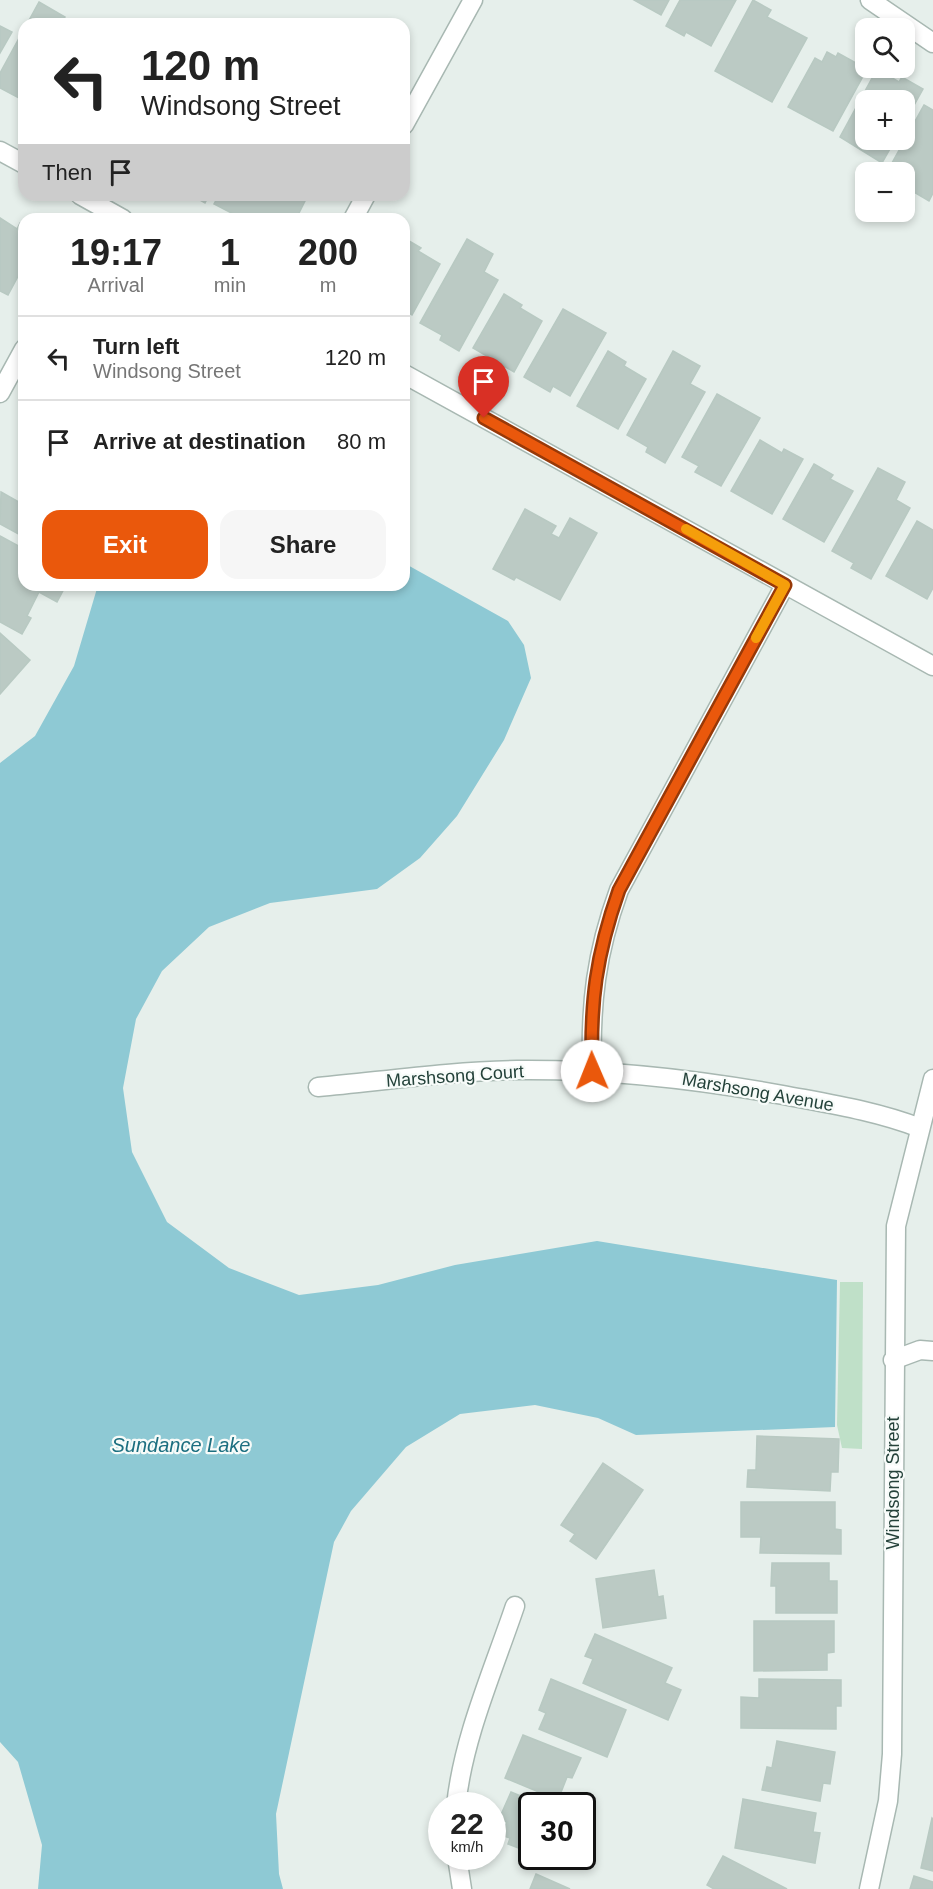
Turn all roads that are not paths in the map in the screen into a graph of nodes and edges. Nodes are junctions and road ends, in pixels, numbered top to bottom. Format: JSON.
{"nodes":[{"id":1,"x":473,"y":0,"type":"edge"},
{"id":2,"x":870,"y":0,"type":"edge"},
{"id":3,"x":933,"y":43,"type":"edge"},
{"id":4,"x":410,"y":114,"type":"edge"},
{"id":5,"x":0,"y":151,"type":"edge"},
{"id":6,"x":18,"y":161,"type":"edge"},
{"id":7,"x":89,"y":201,"type":"edge"},
{"id":8,"x":107,"y":213,"type":"edge"},
{"id":9,"x":18,"y":360,"type":"edge"},
{"id":10,"x":410,"y":377,"type":"edge"},
{"id":11,"x":0,"y":393,"type":"edge"},
{"id":12,"x":785,"y":585,"type":"junction"},
{"id":13,"x":933,"y":666,"type":"edge"},
{"id":14,"x":592,"y":1071,"type":"junction"},
{"id":15,"x":933,"y":1079,"type":"edge"},
{"id":16,"x":318,"y":1086,"type":"dead end"},
{"id":17,"x":920,"y":1128,"type":"junction"},
{"id":18,"x":933,"y":1351,"type":"edge"},
{"id":19,"x":893,"y":1360,"type":"junction"},
{"id":20,"x":515,"y":1606,"type":"dead end"},
{"id":21,"x":457,"y":1792,"type":"edge"},
{"id":22,"x":459,"y":1870,"type":"edge"},
{"id":23,"x":462,"y":1889,"type":"edge"},
{"id":24,"x":869,"y":1889,"type":"edge"}],
"edges":[{"from":1,"to":4,"type":"street"},
{"from":2,"to":3,"type":"street"},
{"from":5,"to":6,"type":"street"},
{"from":7,"to":8,"type":"street"},
{"from":9,"to":11,"type":"street"},
{"from":10,"to":12,"type":"street"},
{"from":12,"to":13,"type":"street"},
{"from":12,"to":14,"type":"street"},
{"from":14,"to":16,"type":"street","name":"Marshsong Court"},
{"from":14,"to":17,"type":"street","name":"Marshsong Avenue"},
{"from":15,"to":17,"type":"street","name":"Windsong Street"},
{"from":17,"to":19,"type":"street","name":"Windsong Street"},
{"from":18,"to":19,"type":"street"},
{"from":19,"to":24,"type":"street","name":"Windsong Street"},
{"from":20,"to":21,"type":"street"},
{"from":22,"to":23,"type":"street"}]}
